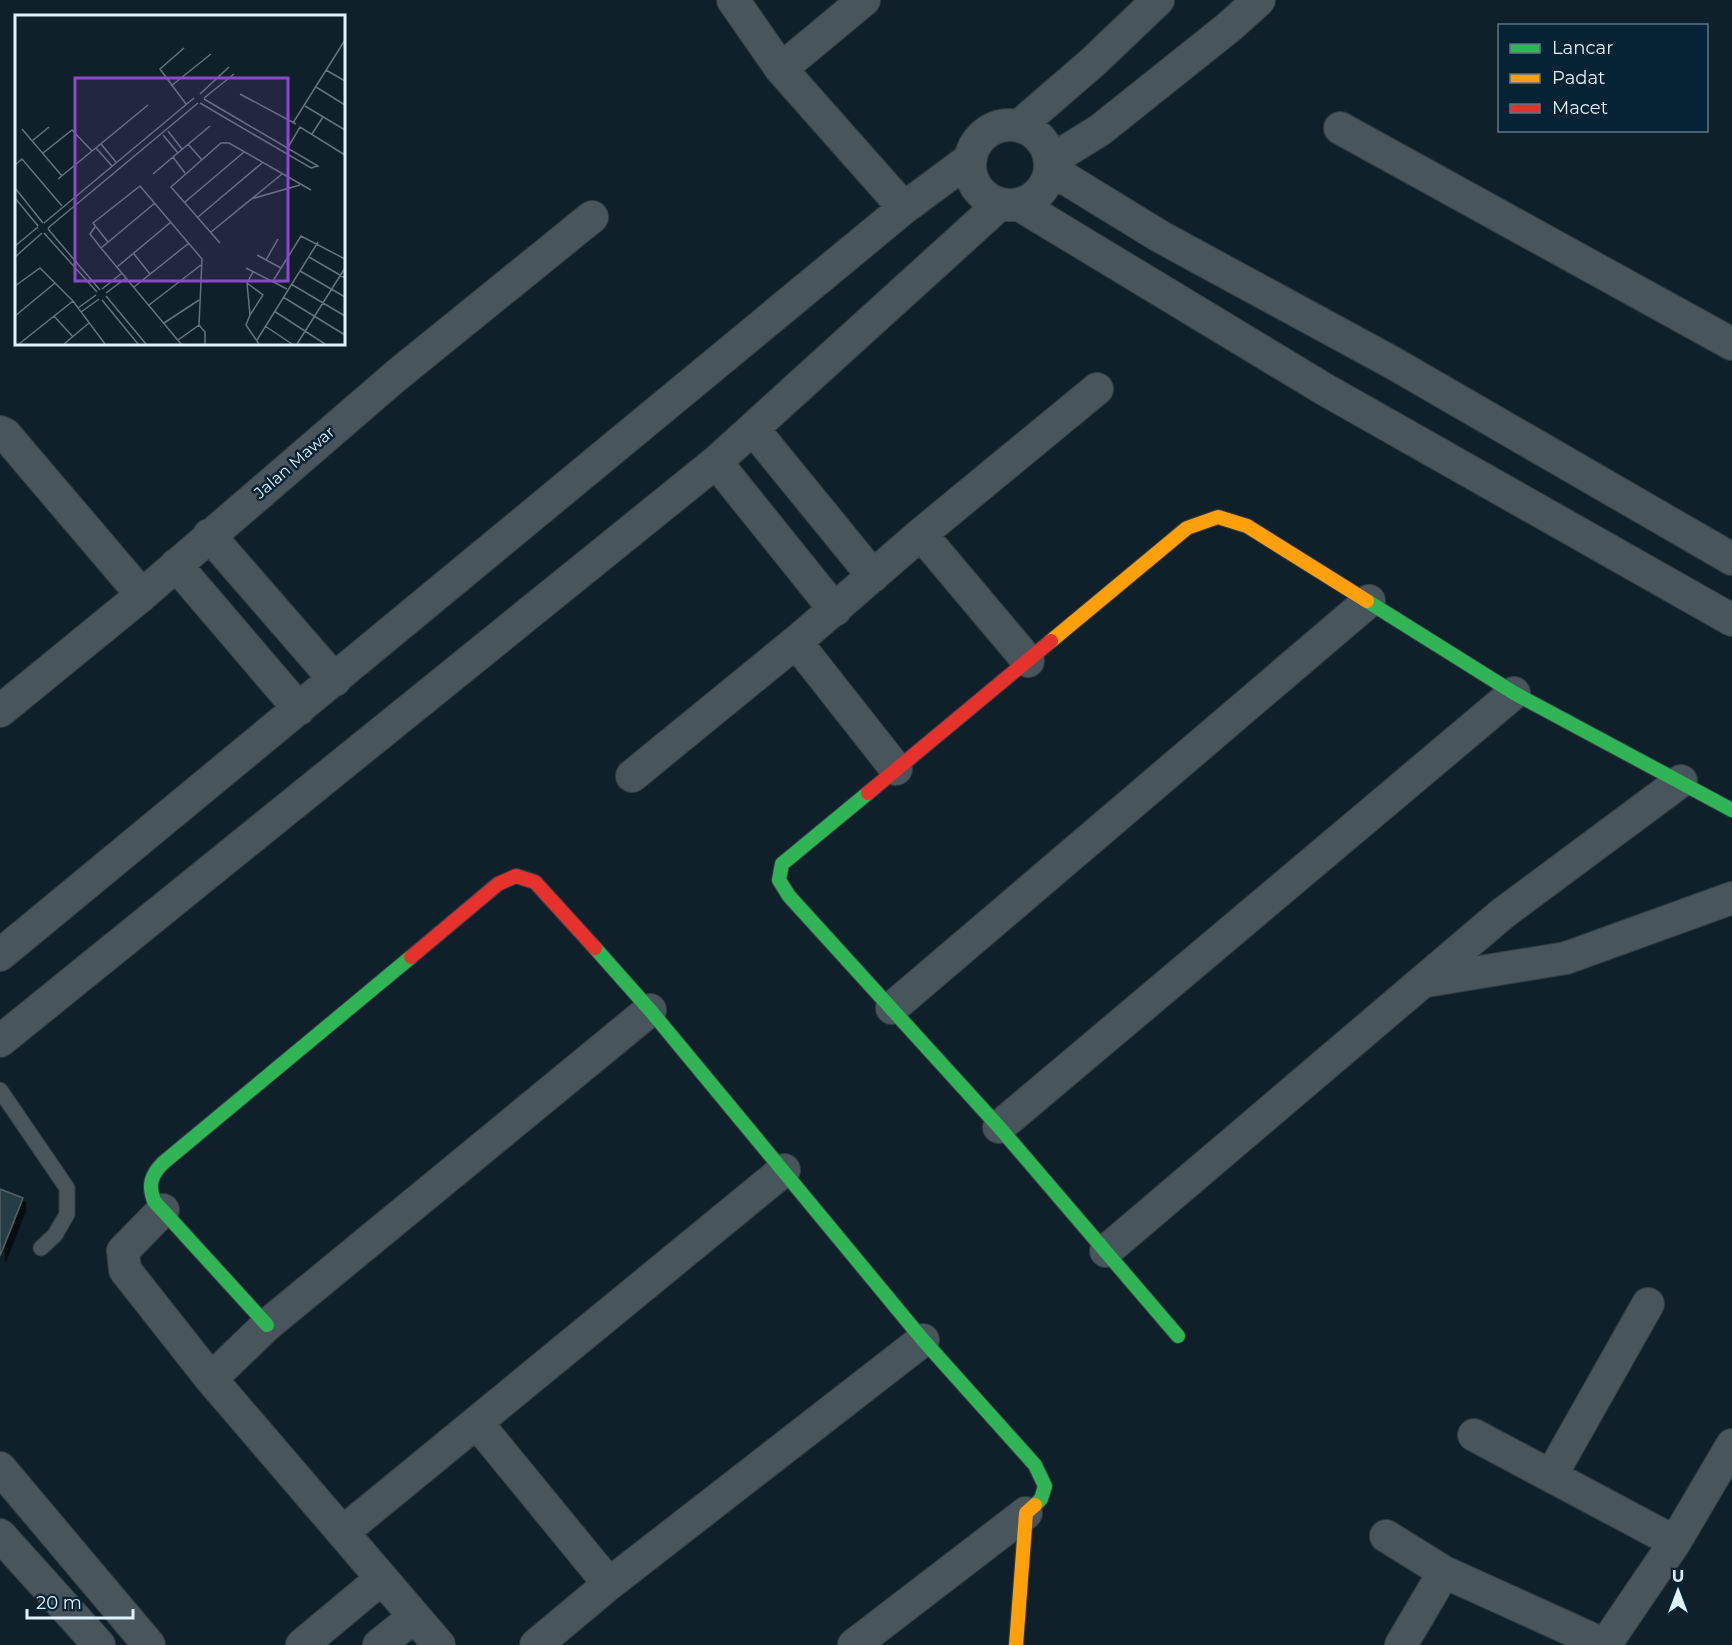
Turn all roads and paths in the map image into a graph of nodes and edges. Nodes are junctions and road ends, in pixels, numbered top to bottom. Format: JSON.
{"nodes":[{"id":1,"x":733,"y":0,"type":"edge"},
{"id":2,"x":864,"y":0,"type":"edge"},
{"id":3,"x":1158,"y":0,"type":"edge"},
{"id":4,"x":1258,"y":0,"type":"edge"},
{"id":5,"x":781,"y":69,"type":"junction"},
{"id":6,"x":1019,"y":126,"type":"junction"},
{"id":7,"x":1340,"y":128,"type":"dead end"},
{"id":8,"x":970,"y":159,"type":"junction"},
{"id":9,"x":1050,"y":165,"type":"junction"},
{"id":10,"x":1009,"y":204,"type":"junction"},
{"id":11,"x":904,"y":208,"type":"junction"},
{"id":12,"x":592,"y":217,"type":"dead end"},
{"id":13,"x":1732,"y":344,"type":"edge"},
{"id":14,"x":1097,"y":389,"type":"dead end"},
{"id":15,"x":754,"y":430,"type":"junction"},
{"id":16,"x":0,"y":432,"type":"edge"},
{"id":17,"x":716,"y":462,"type":"junction"},
{"id":18,"x":921,"y":534,"type":"junction"},
{"id":19,"x":209,"y":536,"type":"junction"},
{"id":20,"x":1731,"y":556,"type":"edge"},
{"id":21,"x":176,"y":565,"type":"junction"},
{"id":22,"x":873,"y":576,"type":"junction"},
{"id":23,"x":142,"y":595,"type":"junction"},
{"id":24,"x":1369,"y":600,"type":"junction"},
{"id":25,"x":1702,"y":601,"type":"junction"},
{"id":26,"x":835,"y":610,"type":"junction"},
{"id":27,"x":1732,"y":620,"type":"edge"},
{"id":28,"x":796,"y":642,"type":"junction"},
{"id":29,"x":1028,"y":661,"type":"junction"},
{"id":30,"x":335,"y":680,"type":"junction"},
{"id":31,"x":1514,"y":693,"type":"junction"},
{"id":32,"x":299,"y":709,"type":"junction"},
{"id":33,"x":0,"y":711,"type":"edge"},
{"id":34,"x":896,"y":769,"type":"junction"},
{"id":35,"x":632,"y":776,"type":"dead end"},
{"id":36,"x":1681,"y":781,"type":"junction"},
{"id":37,"x":1732,"y":810,"type":"edge"},
{"id":38,"x":1732,"y":898,"type":"edge"},
{"id":39,"x":0,"y":955,"type":"edge"},
{"id":40,"x":1426,"y":981,"type":"junction"},
{"id":41,"x":892,"y":1008,"type":"junction"},
{"id":42,"x":650,"y":1010,"type":"junction"},
{"id":43,"x":0,"y":1041,"type":"edge"},
{"id":44,"x":0,"y":1090,"type":"edge"},
{"id":45,"x":999,"y":1127,"type":"junction"},
{"id":46,"x":784,"y":1170,"type":"junction"},
{"id":47,"x":163,"y":1210,"type":"junction"},
{"id":48,"x":41,"y":1248,"type":"dead end"},
{"id":49,"x":1106,"y":1251,"type":"junction"},
{"id":50,"x":1648,"y":1304,"type":"dead end"},
{"id":51,"x":267,"y":1325,"type":"junction"},
{"id":52,"x":1178,"y":1336,"type":"dead end"},
{"id":53,"x":923,"y":1340,"type":"junction"},
{"id":54,"x":211,"y":1378,"type":"junction"},
{"id":55,"x":477,"y":1424,"type":"junction"},
{"id":56,"x":1474,"y":1435,"type":"dead end"},
{"id":57,"x":1732,"y":1445,"type":"edge"},
{"id":58,"x":0,"y":1468,"type":"edge"},
{"id":59,"x":1552,"y":1474,"type":"junction"},
{"id":60,"x":1026,"y":1513,"type":"junction"},
{"id":61,"x":343,"y":1532,"type":"junction"},
{"id":62,"x":0,"y":1534,"type":"edge"},
{"id":63,"x":1386,"y":1536,"type":"dead end"},
{"id":64,"x":1675,"y":1542,"type":"junction"},
{"id":65,"x":1444,"y":1572,"type":"junction"},
{"id":66,"x":381,"y":1579,"type":"junction"},
{"id":67,"x":609,"y":1584,"type":"junction"},
{"id":68,"x":414,"y":1617,"type":"junction"},
{"id":69,"x":99,"y":1645,"type":"edge"},
{"id":70,"x":149,"y":1645,"type":"edge"},
{"id":71,"x":302,"y":1645,"type":"edge"},
{"id":72,"x":379,"y":1645,"type":"edge"},
{"id":73,"x":439,"y":1645,"type":"edge"},
{"id":74,"x":536,"y":1645,"type":"edge"},
{"id":75,"x":854,"y":1645,"type":"edge"},
{"id":76,"x":1016,"y":1645,"type":"edge"},
{"id":77,"x":1401,"y":1645,"type":"edge"},
{"id":78,"x":1605,"y":1645,"type":"edge"}],
"edges":[{"from":1,"to":5,"type":"street"},
{"from":2,"to":5,"type":"street"},
{"from":3,"to":6,"type":"street"},
{"from":4,"to":9,"type":"street"},
{"from":5,"to":11,"type":"street"},
{"from":6,"to":8,"type":"street"},
{"from":6,"to":9,"type":"street"},
{"from":7,"to":13,"type":"street"},
{"from":8,"to":10,"type":"street"},
{"from":8,"to":11,"type":"street"},
{"from":9,"to":10,"type":"street"},
{"from":9,"to":20,"type":"street"},
{"from":10,"to":15,"type":"street"},
{"from":10,"to":25,"type":"street"},
{"from":11,"to":30,"type":"street"},
{"from":12,"to":19,"type":"street","name":"Jalan Mawar"},
{"from":14,"to":18,"type":"street"},
{"from":15,"to":17,"type":"street"},
{"from":15,"to":22,"type":"street"},
{"from":16,"to":23,"type":"street"},
{"from":17,"to":26,"type":"street"},
{"from":17,"to":43,"type":"street"},
{"from":18,"to":22,"type":"street"},
{"from":18,"to":29,"type":"street"},
{"from":19,"to":21,"type":"street","name":"Jalan Mawar"},
{"from":19,"to":30,"type":"street"},
{"from":20,"to":25,"type":"street"},
{"from":21,"to":23,"type":"street","name":"Jalan Mawar"},
{"from":21,"to":32,"type":"street"},
{"from":22,"to":26,"type":"street"},
{"from":23,"to":33,"type":"street","name":"Jalan Mawar"},
{"from":24,"to":29,"type":"street"},
{"from":24,"to":31,"type":"street"},
{"from":24,"to":41,"type":"street"},
{"from":25,"to":27,"type":"street"},
{"from":26,"to":28,"type":"street"},
{"from":28,"to":34,"type":"street"},
{"from":28,"to":35,"type":"street"},
{"from":29,"to":34,"type":"street"},
{"from":30,"to":32,"type":"street"},
{"from":31,"to":36,"type":"street"},
{"from":31,"to":45,"type":"street"},
{"from":32,"to":39,"type":"street"},
{"from":34,"to":41,"type":"street"},
{"from":36,"to":37,"type":"street"},
{"from":36,"to":40,"type":"street"},
{"from":38,"to":40,"type":"street"},
{"from":40,"to":49,"type":"street"},
{"from":41,"to":45,"type":"street"},
{"from":42,"to":46,"type":"street"},
{"from":42,"to":47,"type":"street"},
{"from":42,"to":51,"type":"street"},
{"from":44,"to":48,"type":"lane"},
{"from":45,"to":49,"type":"street"},
{"from":46,"to":53,"type":"street"},
{"from":46,"to":55,"type":"street"},
{"from":47,"to":51,"type":"street"},
{"from":47,"to":54,"type":"street"},
{"from":49,"to":52,"type":"street"},
{"from":50,"to":59,"type":"street"},
{"from":51,"to":54,"type":"street"},
{"from":53,"to":60,"type":"street"},
{"from":53,"to":67,"type":"street"},
{"from":54,"to":61,"type":"street"},
{"from":55,"to":61,"type":"street"},
{"from":55,"to":67,"type":"street"},
{"from":56,"to":59,"type":"street"},
{"from":57,"to":64,"type":"street"},
{"from":58,"to":70,"type":"street"},
{"from":59,"to":64,"type":"street"},
{"from":60,"to":75,"type":"street"},
{"from":60,"to":76,"type":"street"},
{"from":61,"to":66,"type":"street"},
{"from":62,"to":69,"type":"street"},
{"from":63,"to":65,"type":"street"},
{"from":64,"to":78,"type":"street"},
{"from":65,"to":77,"type":"street"},
{"from":65,"to":78,"type":"street"},
{"from":66,"to":68,"type":"street"},
{"from":66,"to":71,"type":"street"},
{"from":67,"to":74,"type":"street"},
{"from":68,"to":72,"type":"street"},
{"from":68,"to":73,"type":"street"}]}
